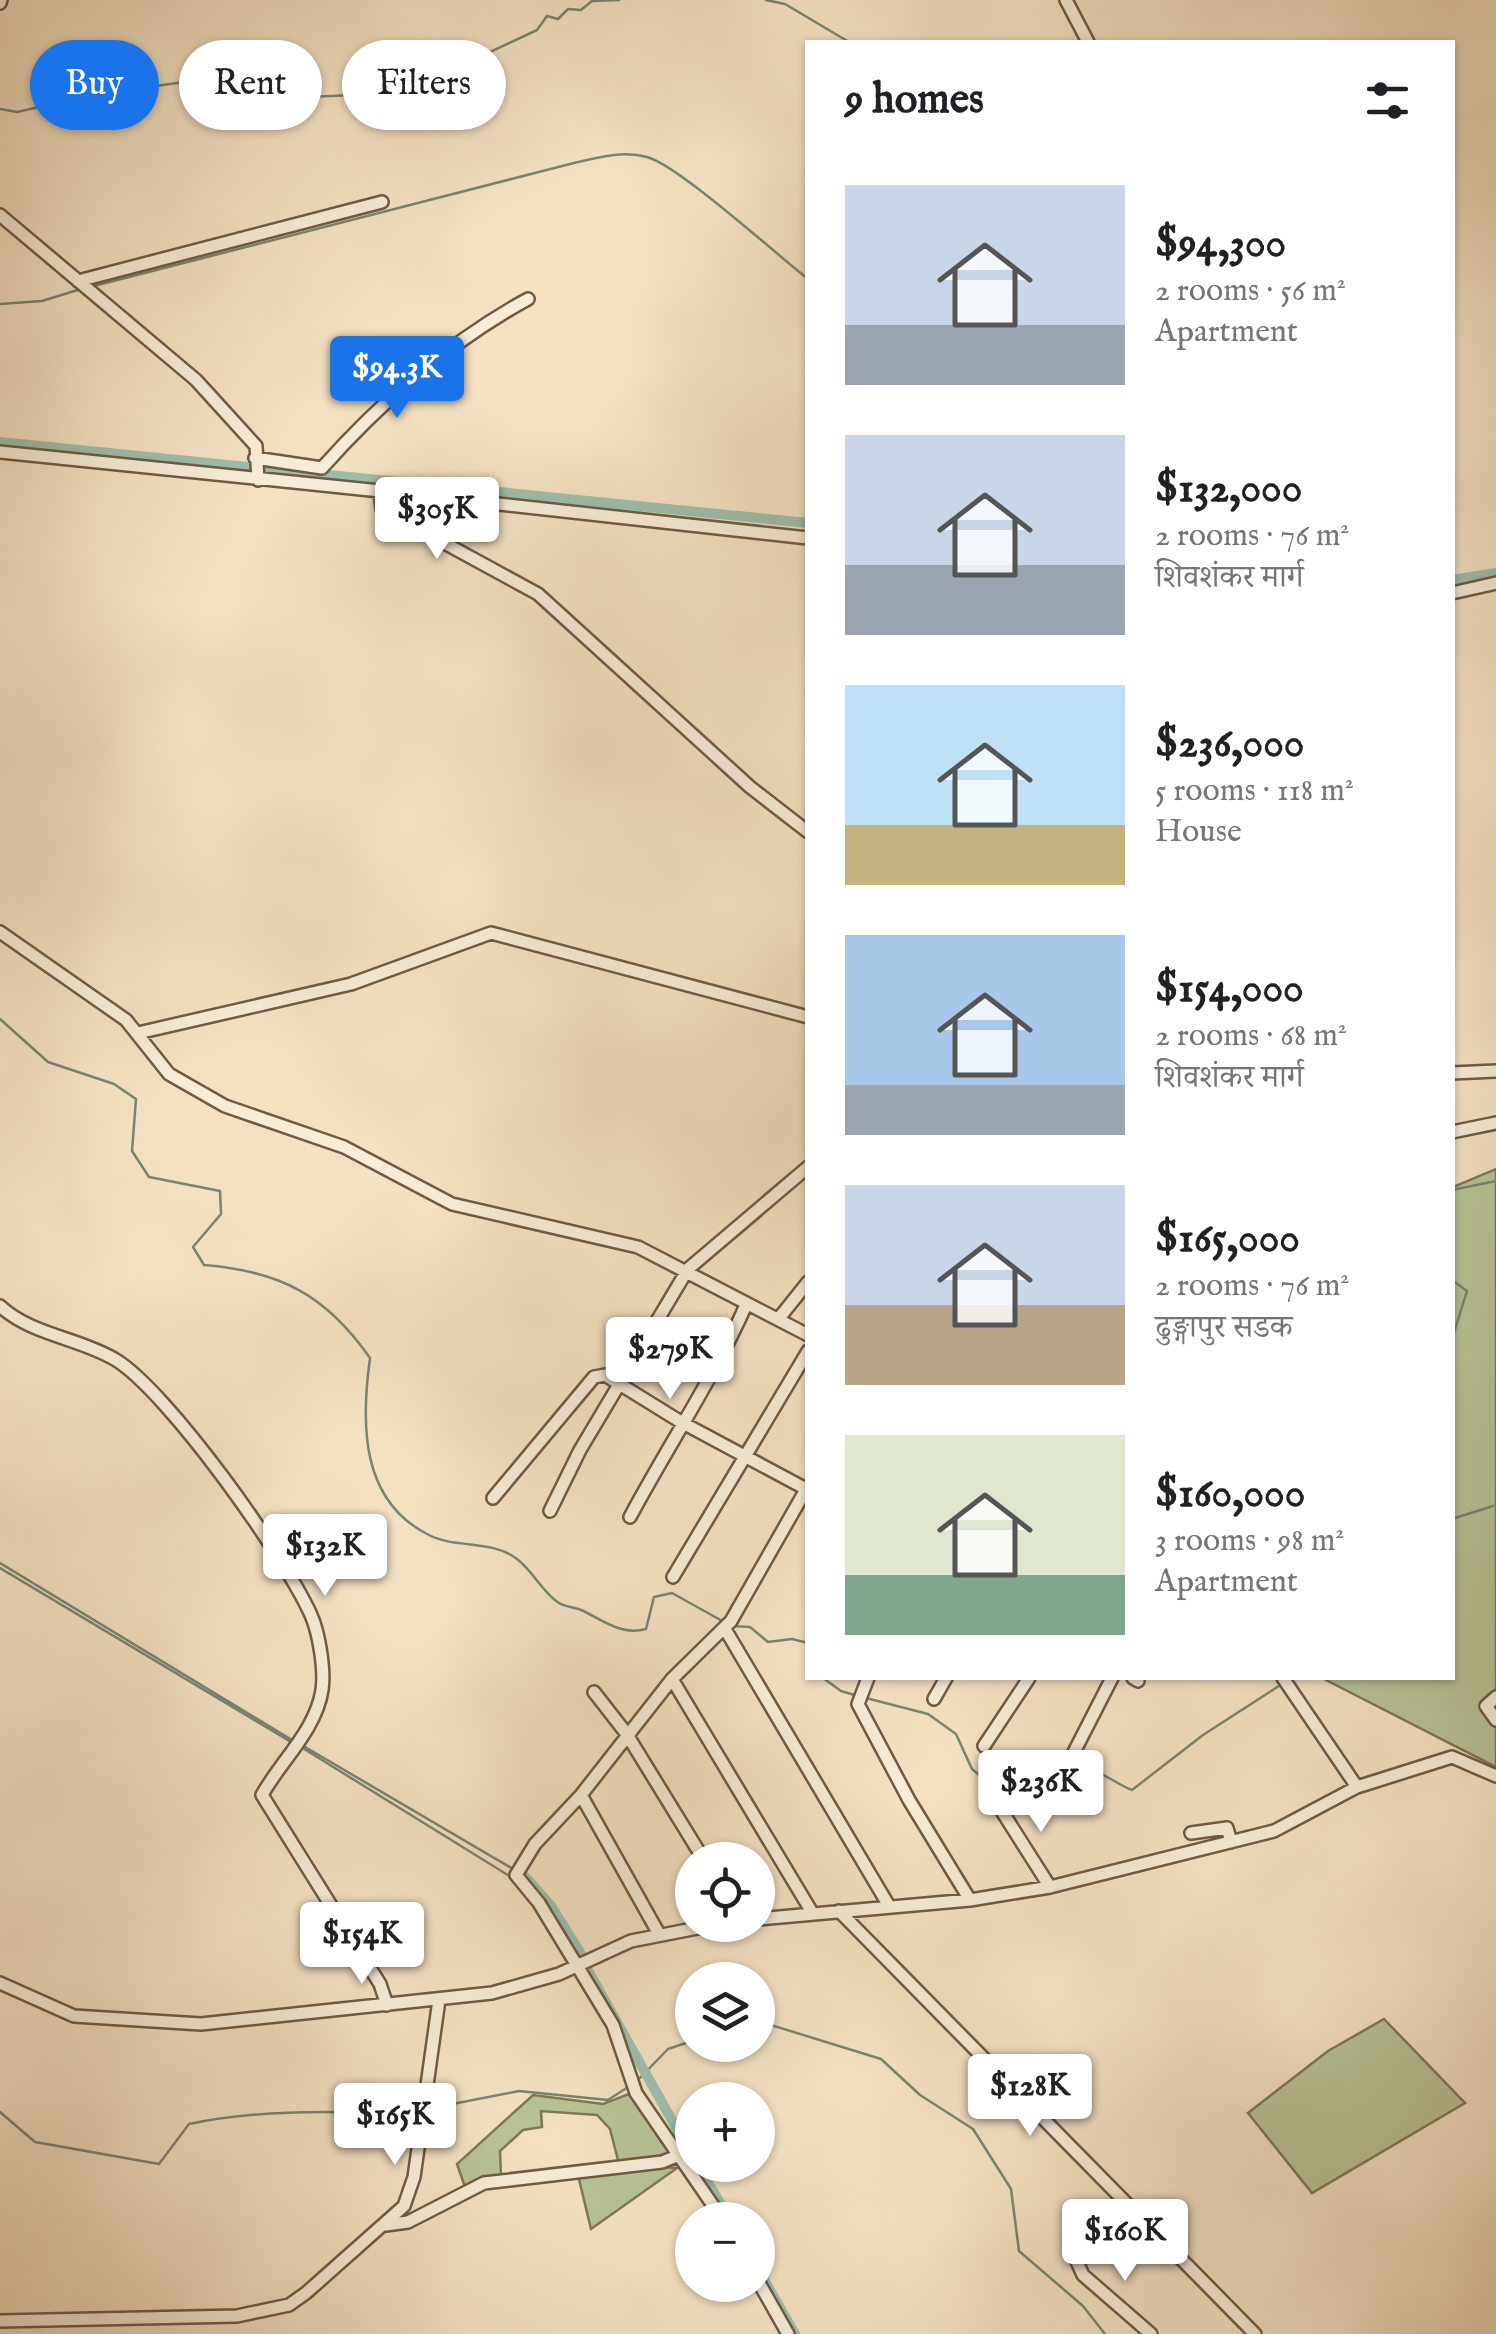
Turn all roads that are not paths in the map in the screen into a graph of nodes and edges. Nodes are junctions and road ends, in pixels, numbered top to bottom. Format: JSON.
{"nodes":[{"id":1,"x":1066,"y":0,"type":"edge"},
{"id":2,"x":1087,"y":40,"type":"edge"},
{"id":3,"x":382,"y":202,"type":"dead end"},
{"id":4,"x":0,"y":215,"type":"edge"},
{"id":5,"x":84,"y":286,"type":"junction"},
{"id":6,"x":528,"y":299,"type":"dead end"},
{"id":7,"x":0,"y":452,"type":"edge"},
{"id":8,"x":256,"y":468,"type":"junction"},
{"id":9,"x":380,"y":491,"type":"junction"},
{"id":10,"x":805,"y":538,"type":"edge"},
{"id":11,"x":1496,"y":582,"type":"edge"},
{"id":12,"x":1455,"y":592,"type":"edge"},
{"id":13,"x":805,"y":830,"type":"edge"},
{"id":14,"x":0,"y":932,"type":"edge"},
{"id":15,"x":805,"y":1016,"type":"edge"},
{"id":16,"x":138,"y":1033,"type":"junction"},
{"id":17,"x":1496,"y":1071,"type":"edge"},
{"id":18,"x":1455,"y":1073,"type":"edge"},
{"id":19,"x":1496,"y":1123,"type":"edge"},
{"id":20,"x":1455,"y":1131,"type":"edge"},
{"id":21,"x":805,"y":1170,"type":"edge"},
{"id":22,"x":688,"y":1270,"type":"junction"},
{"id":23,"x":805,"y":1286,"type":"edge"},
{"id":24,"x":746,"y":1305,"type":"junction"},
{"id":25,"x":0,"y":1306,"type":"edge"},
{"id":26,"x":780,"y":1317,"type":"junction"},
{"id":27,"x":805,"y":1333,"type":"edge"},
{"id":28,"x":805,"y":1356,"type":"edge"},
{"id":29,"x":620,"y":1383,"type":"junction"},
{"id":30,"x":680,"y":1422,"type":"junction"},
{"id":31,"x":746,"y":1457,"type":"junction"},
{"id":32,"x":805,"y":1487,"type":"edge"},
{"id":33,"x":805,"y":1491,"type":"edge"},
{"id":34,"x":493,"y":1498,"type":"dead end"},
{"id":35,"x":550,"y":1511,"type":"dead end"},
{"id":36,"x":630,"y":1517,"type":"dead end"},
{"id":37,"x":674,"y":1577,"type":"dead end"},
{"id":38,"x":728,"y":1625,"type":"junction"},
{"id":39,"x":672,"y":1679,"type":"junction"},
{"id":40,"x":867,"y":1680,"type":"edge"},
{"id":41,"x":945,"y":1680,"type":"edge"},
{"id":42,"x":1027,"y":1680,"type":"edge"},
{"id":43,"x":1111,"y":1680,"type":"edge"},
{"id":44,"x":1283,"y":1680,"type":"edge"},
{"id":45,"x":594,"y":1692,"type":"dead end"},
{"id":46,"x":1496,"y":1696,"type":"edge"},
{"id":47,"x":934,"y":1699,"type":"dead end"},
{"id":48,"x":1496,"y":1720,"type":"edge"},
{"id":49,"x":626,"y":1734,"type":"junction"},
{"id":50,"x":984,"y":1746,"type":"dead end"},
{"id":51,"x":1070,"y":1758,"type":"dead end"},
{"id":52,"x":1496,"y":1776,"type":"edge"},
{"id":53,"x":1357,"y":1787,"type":"junction"},
{"id":54,"x":582,"y":1795,"type":"junction"},
{"id":55,"x":998,"y":1805,"type":"dead end"},
{"id":56,"x":1191,"y":1833,"type":"dead end"},
{"id":57,"x":693,"y":1842,"type":"edge"},
{"id":58,"x":1231,"y":1842,"type":"junction"},
{"id":59,"x":1050,"y":1887,"type":"junction"},
{"id":60,"x":970,"y":1900,"type":"junction"},
{"id":61,"x":889,"y":1906,"type":"junction"},
{"id":62,"x":839,"y":1912,"type":"junction"},
{"id":63,"x":814,"y":1914,"type":"junction"},
{"id":64,"x":775,"y":1917,"type":"edge"},
{"id":65,"x":675,"y":1931,"type":"edge"},
{"id":66,"x":659,"y":1934,"type":"junction"},
{"id":67,"x":577,"y":1966,"type":"junction"},
{"id":68,"x":0,"y":1983,"type":"edge"},
{"id":69,"x":439,"y":2000,"type":"junction"},
{"id":70,"x":387,"y":2005,"type":"junction"},
{"id":71,"x":675,"y":2144,"type":"edge"},
{"id":72,"x":675,"y":2157,"type":"edge"},
{"id":73,"x":386,"y":2225,"type":"junction"},
{"id":74,"x":1074,"y":2253,"type":"dead end"},
{"id":75,"x":770,"y":2302,"type":"edge"},
{"id":76,"x":0,"y":2321,"type":"edge"},
{"id":77,"x":788,"y":2334,"type":"edge"},
{"id":78,"x":1151,"y":2334,"type":"edge"},
{"id":79,"x":1255,"y":2334,"type":"edge"}],
"edges":[{"from":1,"to":2,"type":"street"},
{"from":3,"to":5,"type":"street"},
{"from":4,"to":5,"type":"street"},
{"from":5,"to":8,"type":"street"},
{"from":6,"to":8,"type":"street"},
{"from":7,"to":8,"type":"street"},
{"from":8,"to":9,"type":"street"},
{"from":9,"to":10,"type":"street"},
{"from":9,"to":13,"type":"street"},
{"from":11,"to":12,"type":"street"},
{"from":14,"to":16,"type":"street"},
{"from":15,"to":16,"type":"street"},
{"from":16,"to":22,"type":"street"},
{"from":17,"to":18,"type":"street"},
{"from":19,"to":20,"type":"street"},
{"from":21,"to":22,"type":"street"},
{"from":22,"to":24,"type":"street"},
{"from":22,"to":29,"type":"street"},
{"from":23,"to":26,"type":"street"},
{"from":24,"to":26,"type":"street"},
{"from":24,"to":30,"type":"street"},
{"from":25,"to":70,"type":"street"},
{"from":26,"to":27,"type":"street"},
{"from":28,"to":31,"type":"street"},
{"from":29,"to":30,"type":"street"},
{"from":29,"to":34,"type":"street"},
{"from":29,"to":35,"type":"street"},
{"from":30,"to":31,"type":"street"},
{"from":30,"to":36,"type":"street"},
{"from":31,"to":32,"type":"street"},
{"from":31,"to":37,"type":"street"},
{"from":33,"to":38,"type":"street"},
{"from":38,"to":39,"type":"street"},
{"from":38,"to":61,"type":"street"},
{"from":39,"to":49,"type":"street"},
{"from":39,"to":63,"type":"street"},
{"from":40,"to":60,"type":"street"},
{"from":41,"to":47,"type":"street"},
{"from":42,"to":50,"type":"street"},
{"from":43,"to":51,"type":"street"},
{"from":44,"to":53,"type":"street"},
{"from":45,"to":49,"type":"street"},
{"from":46,"to":48,"type":"street"},
{"from":49,"to":54,"type":"street"},
{"from":49,"to":57,"type":"street"},
{"from":52,"to":53,"type":"street"},
{"from":53,"to":58,"type":"street"},
{"from":54,"to":66,"type":"street"},
{"from":54,"to":67,"type":"street"},
{"from":55,"to":59,"type":"street"},
{"from":56,"to":58,"type":"street"},
{"from":58,"to":59,"type":"street"},
{"from":59,"to":60,"type":"street"},
{"from":60,"to":61,"type":"street"},
{"from":61,"to":62,"type":"street"},
{"from":62,"to":63,"type":"street"},
{"from":62,"to":79,"type":"street"},
{"from":63,"to":64,"type":"street"},
{"from":65,"to":66,"type":"street"},
{"from":66,"to":67,"type":"street"},
{"from":67,"to":69,"type":"street"},
{"from":67,"to":71,"type":"street"},
{"from":68,"to":70,"type":"street"},
{"from":69,"to":70,"type":"street"},
{"from":69,"to":73,"type":"street"},
{"from":72,"to":73,"type":"street"},
{"from":73,"to":76,"type":"street"},
{"from":74,"to":78,"type":"street"},
{"from":75,"to":77,"type":"street"}]}
